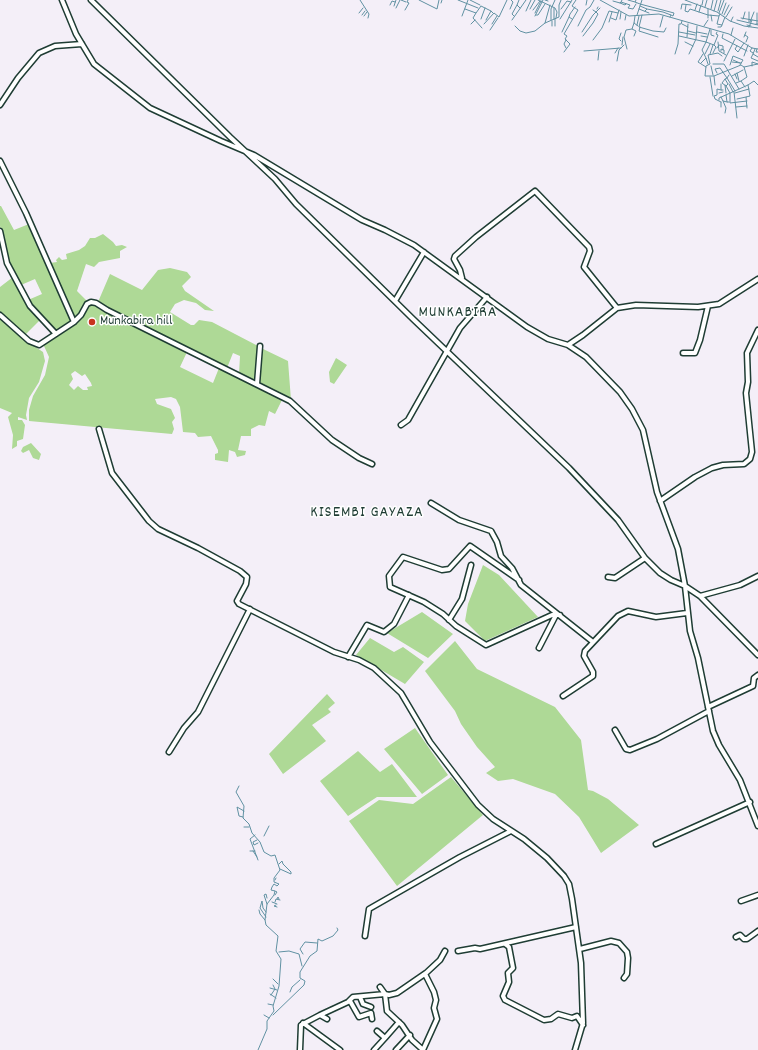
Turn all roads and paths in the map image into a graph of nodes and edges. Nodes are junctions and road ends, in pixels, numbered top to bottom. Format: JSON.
{"nodes":[{"id":1,"x":62,"y":0,"type":"edge"},
{"id":2,"x":91,"y":0,"type":"edge"},
{"id":3,"x":82,"y":44,"type":"junction"},
{"id":4,"x":0,"y":105,"type":"edge"},
{"id":5,"x":243,"y":150,"type":"junction"},
{"id":6,"x":0,"y":161,"type":"edge"},
{"id":7,"x":0,"y":231,"type":"edge"},
{"id":8,"x":424,"y":252,"type":"junction"},
{"id":9,"x":462,"y":278,"type":"junction"},
{"id":10,"x":758,"y":279,"type":"edge"},
{"id":11,"x":487,"y":297,"type":"junction"},
{"id":12,"x":395,"y":301,"type":"junction"},
{"id":13,"x":708,"y":306,"type":"junction"},
{"id":14,"x":618,"y":308,"type":"junction"},
{"id":15,"x":0,"y":314,"type":"edge"},
{"id":16,"x":74,"y":322,"type":"junction"},
{"id":17,"x":758,"y":330,"type":"edge"},
{"id":18,"x":56,"y":334,"type":"junction"},
{"id":19,"x":568,"y":345,"type":"junction"},
{"id":20,"x":260,"y":346,"type":"dead end"},
{"id":21,"x":448,"y":351,"type":"junction"},
{"id":22,"x":683,"y":353,"type":"dead end"},
{"id":23,"x":257,"y":384,"type":"junction"},
{"id":24,"x":401,"y":425,"type":"dead end"},
{"id":25,"x":99,"y":429,"type":"dead end"},
{"id":26,"x":372,"y":464,"type":"dead end"},
{"id":27,"x":660,"y":501,"type":"junction"},
{"id":28,"x":431,"y":502,"type":"dead end"},
{"id":29,"x":482,"y":555,"type":"junction"},
{"id":30,"x":478,"y":558,"type":"dead end"},
{"id":31,"x":645,"y":558,"type":"junction"},
{"id":32,"x":471,"y":566,"type":"dead end"},
{"id":33,"x":758,"y":576,"type":"edge"},
{"id":34,"x":608,"y":577,"type":"dead end"},
{"id":35,"x":519,"y":580,"type":"junction"},
{"id":36,"x":685,"y":586,"type":"junction"},
{"id":37,"x":409,"y":596,"type":"junction"},
{"id":38,"x":700,"y":596,"type":"junction"},
{"id":39,"x":250,"y":609,"type":"junction"},
{"id":40,"x":687,"y":613,"type":"junction"},
{"id":41,"x":558,"y":615,"type":"junction"},
{"id":42,"x":449,"y":620,"type":"junction"},
{"id":43,"x":593,"y":642,"type":"junction"},
{"id":44,"x":539,"y":648,"type":"dead end"},
{"id":45,"x":758,"y":655,"type":"edge"},
{"id":46,"x":348,"y":657,"type":"junction"},
{"id":47,"x":758,"y":675,"type":"edge"},
{"id":48,"x":563,"y":696,"type":"dead end"},
{"id":49,"x":709,"y":709,"type":"junction"},
{"id":50,"x":615,"y":730,"type":"dead end"},
{"id":51,"x":169,"y":752,"type":"dead end"},
{"id":52,"x":750,"y":802,"type":"junction"},
{"id":53,"x":758,"y":826,"type":"edge"},
{"id":54,"x":511,"y":831,"type":"junction"},
{"id":55,"x":656,"y":844,"type":"dead end"},
{"id":56,"x":758,"y":895,"type":"edge"},
{"id":57,"x":741,"y":901,"type":"dead end"},
{"id":58,"x":576,"y":927,"type":"junction"},
{"id":59,"x":758,"y":931,"type":"edge"},
{"id":60,"x":365,"y":936,"type":"dead end"},
{"id":61,"x":736,"y":937,"type":"dead end"},
{"id":62,"x":505,"y":944,"type":"junction"},
{"id":63,"x":580,"y":949,"type":"junction"},
{"id":64,"x":445,"y":950,"type":"dead end"},
{"id":65,"x":458,"y":951,"type":"dead end"},
{"id":66,"x":426,"y":973,"type":"junction"},
{"id":67,"x":624,"y":978,"type":"dead end"},
{"id":68,"x":380,"y":987,"type":"dead end"},
{"id":69,"x":385,"y":994,"type":"junction"},
{"id":70,"x":360,"y":997,"type":"junction"},
{"id":71,"x":350,"y":1001,"type":"junction"},
{"id":72,"x":372,"y":1007,"type":"dead end"},
{"id":73,"x":320,"y":1015,"type":"junction"},
{"id":74,"x":578,"y":1016,"type":"junction"},
{"id":75,"x":583,"y":1016,"type":"junction"},
{"id":76,"x":327,"y":1019,"type":"dead end"},
{"id":77,"x":372,"y":1019,"type":"dead end"},
{"id":78,"x":399,"y":1022,"type":"junction"},
{"id":79,"x":303,"y":1023,"type":"junction"},
{"id":80,"x":583,"y":1025,"type":"junction"},
{"id":81,"x":377,"y":1031,"type":"dead end"},
{"id":82,"x":410,"y":1035,"type":"junction"},
{"id":83,"x":385,"y":1038,"type":"junction"},
{"id":84,"x":422,"y":1049,"type":"edge"},
{"id":85,"x":300,"y":1050,"type":"edge"},
{"id":86,"x":340,"y":1050,"type":"edge"},
{"id":87,"x":374,"y":1050,"type":"edge"},
{"id":88,"x":396,"y":1050,"type":"edge"},
{"id":89,"x":575,"y":1050,"type":"edge"}],
"edges":[{"from":1,"to":3,"type":"street"},
{"from":2,"to":5,"type":"street"},
{"from":3,"to":4,"type":"street"},
{"from":3,"to":5,"type":"street"},
{"from":5,"to":8,"type":"street"},
{"from":5,"to":12,"type":"street"},
{"from":6,"to":16,"type":"street"},
{"from":7,"to":18,"type":"street"},
{"from":8,"to":9,"type":"street"},
{"from":8,"to":12,"type":"street"},
{"from":9,"to":11,"type":"street"},
{"from":9,"to":14,"type":"street"},
{"from":10,"to":13,"type":"street"},
{"from":11,"to":19,"type":"street"},
{"from":11,"to":21,"type":"street"},
{"from":12,"to":21,"type":"street"},
{"from":13,"to":14,"type":"street"},
{"from":13,"to":22,"type":"street"},
{"from":14,"to":19,"type":"street"},
{"from":15,"to":18,"type":"street"},
{"from":16,"to":18,"type":"street"},
{"from":16,"to":23,"type":"street"},
{"from":17,"to":27,"type":"street"},
{"from":19,"to":27,"type":"street"},
{"from":20,"to":23,"type":"street"},
{"from":21,"to":24,"type":"street"},
{"from":21,"to":31,"type":"street"},
{"from":23,"to":26,"type":"street"},
{"from":25,"to":39,"type":"street"},
{"from":27,"to":36,"type":"street"},
{"from":28,"to":35,"type":"street"},
{"from":29,"to":30,"type":"street"},
{"from":29,"to":35,"type":"street"},
{"from":29,"to":37,"type":"street"},
{"from":31,"to":34,"type":"street"},
{"from":31,"to":36,"type":"street"},
{"from":32,"to":42,"type":"street"},
{"from":33,"to":38,"type":"street"},
{"from":35,"to":41,"type":"street"},
{"from":36,"to":38,"type":"street"},
{"from":36,"to":40,"type":"street"},
{"from":37,"to":42,"type":"street"},
{"from":37,"to":46,"type":"street"},
{"from":38,"to":45,"type":"street"},
{"from":39,"to":46,"type":"street"},
{"from":39,"to":51,"type":"street"},
{"from":40,"to":43,"type":"street"},
{"from":40,"to":49,"type":"street"},
{"from":41,"to":42,"type":"street"},
{"from":41,"to":43,"type":"street"},
{"from":41,"to":44,"type":"street"},
{"from":43,"to":48,"type":"street"},
{"from":46,"to":54,"type":"street"},
{"from":47,"to":49,"type":"street"},
{"from":49,"to":50,"type":"street"},
{"from":49,"to":52,"type":"street"},
{"from":52,"to":53,"type":"street"},
{"from":52,"to":55,"type":"street"},
{"from":54,"to":58,"type":"street"},
{"from":54,"to":60,"type":"street"},
{"from":56,"to":57,"type":"street"},
{"from":58,"to":62,"type":"street"},
{"from":58,"to":63,"type":"street"},
{"from":59,"to":61,"type":"street"},
{"from":62,"to":65,"type":"street"},
{"from":62,"to":74,"type":"street"},
{"from":63,"to":67,"type":"street"},
{"from":63,"to":75,"type":"street"},
{"from":64,"to":66,"type":"street"},
{"from":66,"to":69,"type":"street"},
{"from":66,"to":84,"type":"street"},
{"from":68,"to":69,"type":"street"},
{"from":69,"to":70,"type":"street"},
{"from":69,"to":78,"type":"street"},
{"from":70,"to":71,"type":"street"},
{"from":70,"to":72,"type":"street"},
{"from":71,"to":73,"type":"street"},
{"from":71,"to":77,"type":"street"},
{"from":73,"to":76,"type":"street"},
{"from":73,"to":79,"type":"street"},
{"from":74,"to":75,"type":"street"},
{"from":74,"to":80,"type":"street"},
{"from":75,"to":80,"type":"street"},
{"from":78,"to":82,"type":"street"},
{"from":78,"to":83,"type":"street"},
{"from":79,"to":85,"type":"street"},
{"from":79,"to":86,"type":"street"},
{"from":80,"to":89,"type":"street"},
{"from":81,"to":83,"type":"street"},
{"from":82,"to":84,"type":"street"},
{"from":82,"to":88,"type":"street"},
{"from":83,"to":87,"type":"street"}]}
